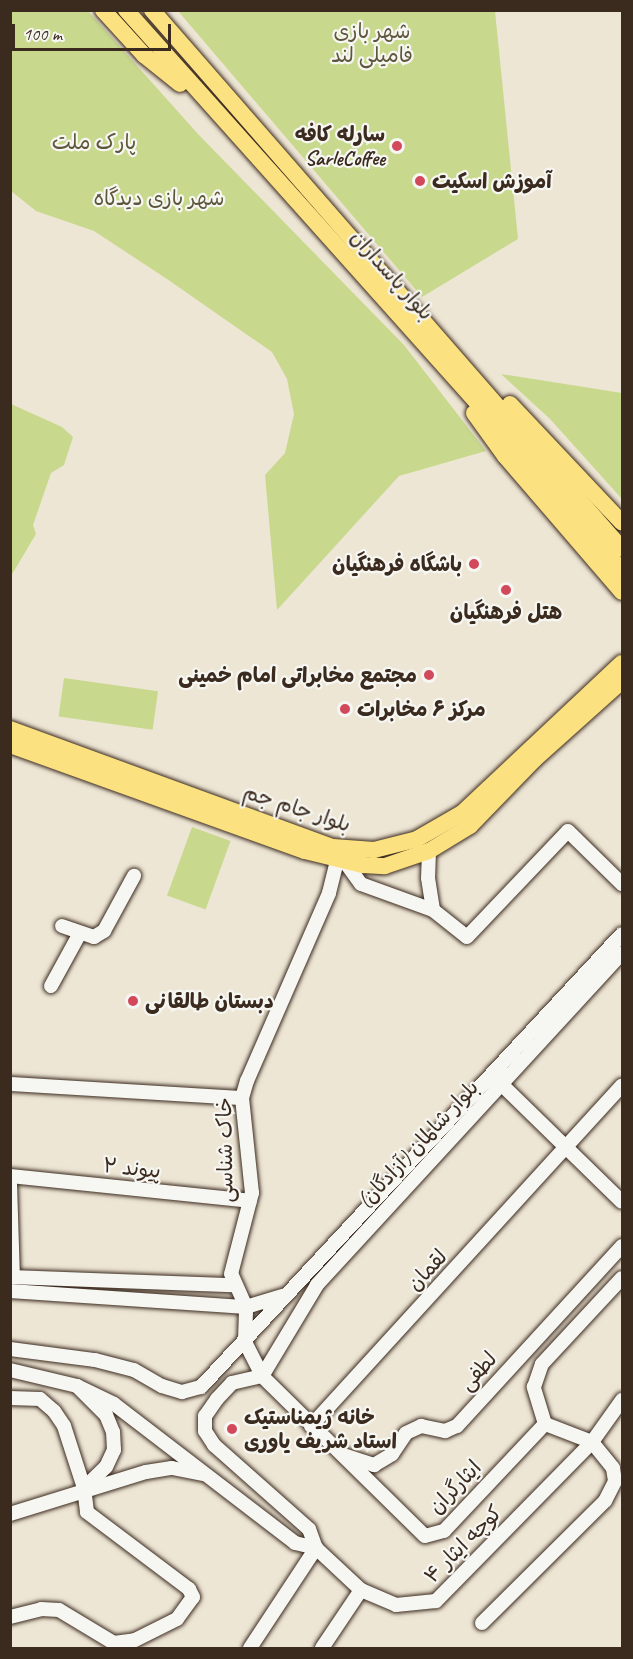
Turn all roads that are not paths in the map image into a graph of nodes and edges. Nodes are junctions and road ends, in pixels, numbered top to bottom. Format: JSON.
{"nodes":[{"id":1,"x":103,"y":10,"type":"edge"},
{"id":2,"x":126,"y":10,"type":"edge"},
{"id":3,"x":152,"y":10,"type":"edge"},
{"id":4,"x":214,"y":111,"type":"junction"},
{"id":5,"x":434,"y":343,"type":"junction"},
{"id":6,"x":622,"y":523,"type":"edge"},
{"id":7,"x":622,"y":549,"type":"edge"},
{"id":8,"x":621,"y":589,"type":"edge"},
{"id":9,"x":622,"y":653,"type":"edge"},
{"id":10,"x":622,"y":663,"type":"edge"},
{"id":11,"x":604,"y":679,"type":"junction"},
{"id":12,"x":622,"y":681,"type":"edge"},
{"id":13,"x":10,"y":729,"type":"edge"},
{"id":14,"x":10,"y":745,"type":"edge"},
{"id":15,"x":487,"y":800,"type":"junction"},
{"id":16,"x":429,"y":851,"type":"junction"},
{"id":17,"x":341,"y":861,"type":"junction"},
{"id":18,"x":134,"y":876,"type":"dead end"},
{"id":19,"x":622,"y":884,"type":"edge"},
{"id":20,"x":433,"y":910,"type":"junction"},
{"id":21,"x":62,"y":926,"type":"dead end"},
{"id":22,"x":81,"y":933,"type":"junction"},
{"id":23,"x":622,"y":934,"type":"edge"},
{"id":24,"x":622,"y":953,"type":"edge"},
{"id":25,"x":51,"y":986,"type":"dead end"},
{"id":26,"x":499,"y":1077,"type":"junction"},
{"id":27,"x":10,"y":1084,"type":"edge"},
{"id":28,"x":622,"y":1086,"type":"edge"},
{"id":29,"x":242,"y":1098,"type":"junction"},
{"id":30,"x":571,"y":1145,"type":"junction"},
{"id":31,"x":10,"y":1176,"type":"edge"},
{"id":32,"x":403,"y":1180,"type":"junction"},
{"id":33,"x":10,"y":1184,"type":"edge"},
{"id":34,"x":622,"y":1189,"type":"edge"},
{"id":35,"x":250,"y":1202,"type":"junction"},
{"id":36,"x":622,"y":1202,"type":"edge"},
{"id":37,"x":622,"y":1246,"type":"edge"},
{"id":38,"x":12,"y":1277,"type":"edge"},
{"id":39,"x":622,"y":1278,"type":"edge"},
{"id":40,"x":233,"y":1284,"type":"junction"},
{"id":41,"x":291,"y":1290,"type":"junction"},
{"id":42,"x":10,"y":1291,"type":"edge"},
{"id":43,"x":246,"y":1307,"type":"junction"},
{"id":44,"x":245,"y":1342,"type":"junction"},
{"id":45,"x":10,"y":1349,"type":"edge"},
{"id":46,"x":10,"y":1370,"type":"edge"},
{"id":47,"x":262,"y":1376,"type":"junction"},
{"id":48,"x":77,"y":1386,"type":"junction"},
{"id":49,"x":10,"y":1398,"type":"edge"},
{"id":50,"x":622,"y":1400,"type":"edge"},
{"id":51,"x":545,"y":1424,"type":"junction"},
{"id":52,"x":311,"y":1426,"type":"junction"},
{"id":53,"x":592,"y":1442,"type":"junction"},
{"id":54,"x":341,"y":1454,"type":"junction"},
{"id":55,"x":207,"y":1476,"type":"junction"},
{"id":56,"x":84,"y":1488,"type":"junction"},
{"id":57,"x":10,"y":1514,"type":"edge"},
{"id":58,"x":316,"y":1548,"type":"junction"},
{"id":59,"x":361,"y":1590,"type":"junction"},
{"id":60,"x":10,"y":1617,"type":"edge"},
{"id":61,"x":482,"y":1623,"type":"dead end"},
{"id":62,"x":250,"y":1648,"type":"edge"},
{"id":63,"x":322,"y":1648,"type":"edge"}],
"edges":[{"from":1,"to":4,"type":"main road"},
{"from":2,"to":4,"type":"main road","name":"بلوار پاسداران"},
{"from":3,"to":5,"type":"main road","name":"بلوار پاسداران"},
{"from":4,"to":5,"type":"main road","name":"بلوار پاسداران"},
{"from":5,"to":6,"type":"main road"},
{"from":5,"to":7,"type":"main road","name":"بلوار پاسداران"},
{"from":5,"to":8,"type":"main road"},
{"from":9,"to":11,"type":"main road"},
{"from":10,"to":11,"type":"main road","name":"بلوار جام جم"},
{"from":11,"to":15,"type":"main road","name":"بلوار جام جم"},
{"from":12,"to":15,"type":"main road","name":"بلوار جام جم"},
{"from":13,"to":15,"type":"main road","name":"بلوار جام جم"},
{"from":14,"to":17,"type":"main road","name":"بلوار جام جم"},
{"from":15,"to":16,"type":"main road","name":"بلوار جام جم"},
{"from":16,"to":17,"type":"main road","name":"بلوار جام جم"},
{"from":16,"to":20,"type":"street"},
{"from":17,"to":20,"type":"street"},
{"from":17,"to":29,"type":"street","name":"خاک شناسی"},
{"from":18,"to":22,"type":"street"},
{"from":19,"to":20,"type":"street"},
{"from":21,"to":22,"type":"street"},
{"from":22,"to":25,"type":"street"},
{"from":23,"to":26,"type":"street","name":"بلوار شالمان (آزادگان)"},
{"from":24,"to":26,"type":"street","name":"بلوار شالمان (آزادگان)"},
{"from":26,"to":30,"type":"street"},
{"from":26,"to":32,"type":"street","name":"بلوار شالمان (آزادگان)"},
{"from":27,"to":29,"type":"street"},
{"from":28,"to":30,"type":"street","name":"لقمان"},
{"from":29,"to":35,"type":"street","name":"خاک شناسی"},
{"from":30,"to":34,"type":"street"},
{"from":30,"to":36,"type":"street"},
{"from":30,"to":52,"type":"street","name":"لقمان"},
{"from":31,"to":35,"type":"street","name":"پیوند ۲"},
{"from":32,"to":41,"type":"street","name":"بلوار شالمان (آزادگان)"},
{"from":32,"to":47,"type":"street","name":"بلوار شالمان (آزادگان)"},
{"from":33,"to":38,"type":"street"},
{"from":35,"to":40,"type":"street","name":"خاک شناسی"},
{"from":37,"to":54,"type":"street","name":"لطفی"},
{"from":38,"to":40,"type":"street"},
{"from":39,"to":51,"type":"street"},
{"from":40,"to":43,"type":"street"},
{"from":41,"to":43,"type":"street"},
{"from":41,"to":44,"type":"street","name":"بلوار شالمان (آزادگان)"},
{"from":42,"to":43,"type":"street"},
{"from":43,"to":44,"type":"street"},
{"from":44,"to":45,"type":"street","name":"بلوار شالمان (آزادگان)"},
{"from":44,"to":47,"type":"street","name":"ایثارگران"},
{"from":46,"to":48,"type":"street"},
{"from":47,"to":52,"type":"street","name":"ایثارگران"},
{"from":47,"to":58,"type":"street"},
{"from":48,"to":55,"type":"street"},
{"from":48,"to":56,"type":"street"},
{"from":49,"to":56,"type":"street"},
{"from":50,"to":53,"type":"street","name":"کوچه ایثار ۴"},
{"from":51,"to":53,"type":"street"},
{"from":51,"to":54,"type":"street","name":"ایثارگران"},
{"from":52,"to":54,"type":"street","name":"ایثارگران"},
{"from":53,"to":59,"type":"street","name":"کوچه ایثار ۴"},
{"from":53,"to":61,"type":"street"},
{"from":55,"to":56,"type":"street"},
{"from":55,"to":58,"type":"street"},
{"from":56,"to":57,"type":"street"},
{"from":56,"to":60,"type":"street"},
{"from":58,"to":59,"type":"street","name":"کوچه ایثار ۴"},
{"from":58,"to":62,"type":"street"},
{"from":59,"to":63,"type":"street"}]}
